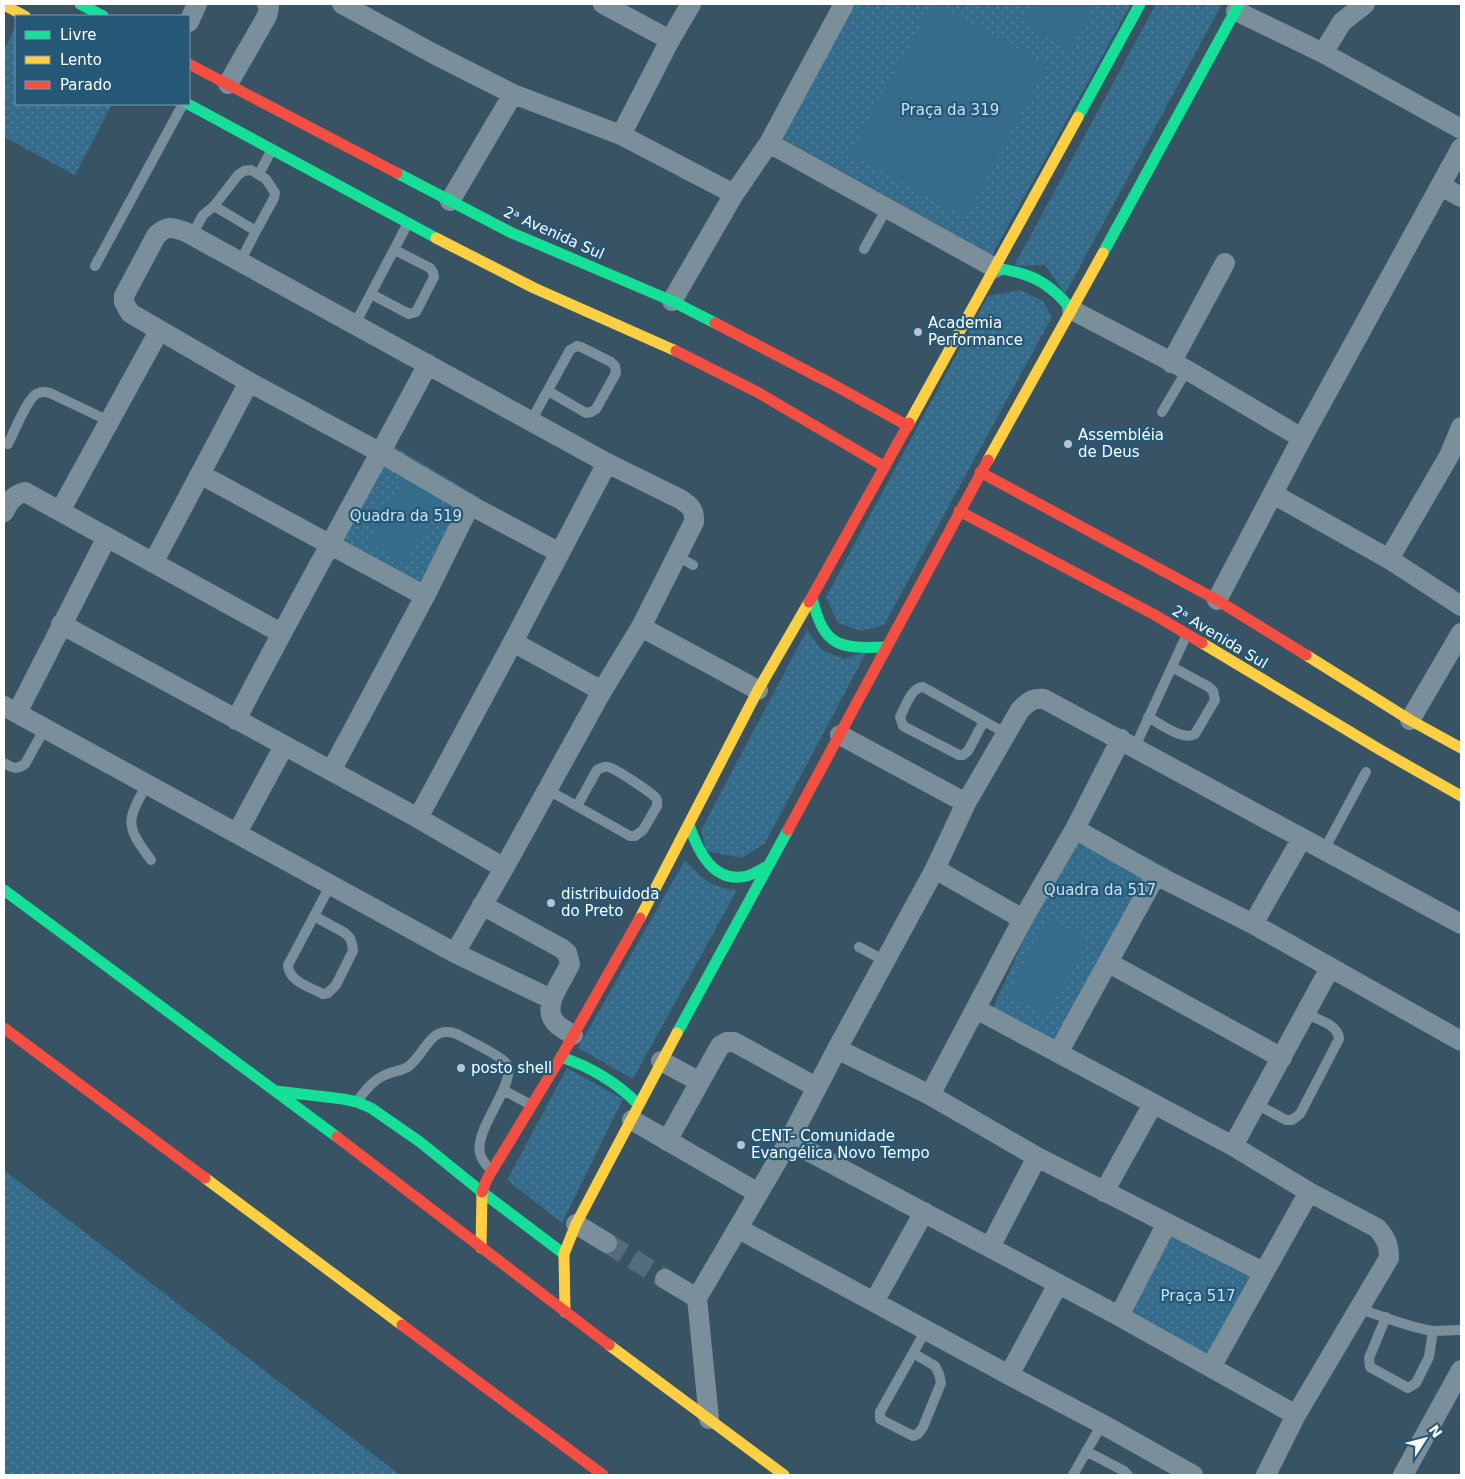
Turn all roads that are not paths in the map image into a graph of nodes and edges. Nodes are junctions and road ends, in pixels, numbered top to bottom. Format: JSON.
{"nodes":[{"id":1,"x":80,"y":4,"type":"edge"},
{"id":2,"x":197,"y":4,"type":"edge"},
{"id":3,"x":267,"y":4,"type":"edge"},
{"id":4,"x":342,"y":4,"type":"edge"},
{"id":5,"x":603,"y":4,"type":"edge"},
{"id":6,"x":691,"y":4,"type":"edge"},
{"id":7,"x":844,"y":4,"type":"edge"},
{"id":8,"x":1140,"y":4,"type":"edge"},
{"id":9,"x":1365,"y":4,"type":"edge"},
{"id":10,"x":4,"y":5,"type":"edge"},
{"id":11,"x":1238,"y":7,"type":"edge"},
{"id":12,"x":18,"y":15,"type":"edge"},
{"id":13,"x":101,"y":15,"type":"edge"},
{"id":14,"x":190,"y":20,"type":"edge"},
{"id":15,"x":670,"y":40,"type":"junction"},
{"id":16,"x":1322,"y":53,"type":"junction"},
{"id":17,"x":190,"y":65,"type":"edge"},
{"id":18,"x":228,"y":84,"type":"junction"},
{"id":19,"x":513,"y":94,"type":"junction"},
{"id":20,"x":183,"y":105,"type":"edge"},
{"id":21,"x":190,"y":105,"type":"edge"},
{"id":22,"x":1461,"y":129,"type":"edge"},
{"id":23,"x":621,"y":135,"type":"junction"},
{"id":24,"x":332,"y":138,"type":"junction"},
{"id":25,"x":769,"y":143,"type":"junction"},
{"id":26,"x":1461,"y":148,"type":"edge"},
{"id":27,"x":272,"y":149,"type":"junction"},
{"id":28,"x":336,"y":157,"type":"dead end"},
{"id":29,"x":259,"y":174,"type":"junction"},
{"id":30,"x":1442,"y":186,"type":"junction"},
{"id":31,"x":734,"y":194,"type":"junction"},
{"id":32,"x":1461,"y":197,"type":"edge"},
{"id":33,"x":450,"y":201,"type":"junction"},
{"id":34,"x":214,"y":206,"type":"junction"},
{"id":35,"x":887,"y":208,"type":"junction"},
{"id":36,"x":408,"y":223,"type":"junction"},
{"id":37,"x":256,"y":231,"type":"junction"},
{"id":38,"x":192,"y":235,"type":"junction"},
{"id":39,"x":864,"y":249,"type":"dead end"},
{"id":40,"x":396,"y":250,"type":"junction"},
{"id":41,"x":240,"y":262,"type":"junction"},
{"id":42,"x":1225,"y":264,"type":"dead end"},
{"id":43,"x":95,"y":266,"type":"dead end"},
{"id":44,"x":995,"y":268,"type":"junction"},
{"id":45,"x":371,"y":294,"type":"junction"},
{"id":46,"x":672,"y":300,"type":"junction"},
{"id":47,"x":1072,"y":310,"type":"junction"},
{"id":48,"x":355,"y":324,"type":"junction"},
{"id":49,"x":158,"y":331,"type":"junction"},
{"id":50,"x":428,"y":364,"type":"junction"},
{"id":51,"x":1179,"y":367,"type":"junction"},
{"id":52,"x":248,"y":382,"type":"junction"},
{"id":53,"x":548,"y":391,"type":"junction"},
{"id":54,"x":1162,"y":412,"type":"dead end"},
{"id":55,"x":109,"y":421,"type":"junction"},
{"id":56,"x":531,"y":421,"type":"junction"},
{"id":57,"x":908,"y":426,"type":"junction"},
{"id":58,"x":1461,"y":427,"type":"edge"},
{"id":59,"x":1302,"y":438,"type":"junction"},
{"id":60,"x":8,"y":444,"type":"dead end"},
{"id":61,"x":381,"y":453,"type":"junction"},
{"id":62,"x":1455,"y":459,"type":"edge"},
{"id":63,"x":607,"y":463,"type":"junction"},
{"id":64,"x":885,"y":467,"type":"junction"},
{"id":65,"x":980,"y":472,"type":"junction"},
{"id":66,"x":200,"y":474,"type":"junction"},
{"id":67,"x":1274,"y":494,"type":"junction"},
{"id":68,"x":470,"y":505,"type":"junction"},
{"id":69,"x":60,"y":511,"type":"junction"},
{"id":70,"x":959,"y":511,"type":"junction"},
{"id":71,"x":4,"y":512,"type":"edge"},
{"id":72,"x":107,"y":537,"type":"junction"},
{"id":73,"x":331,"y":545,"type":"junction"},
{"id":74,"x":560,"y":553,"type":"junction"},
{"id":75,"x":1389,"y":559,"type":"junction"},
{"id":76,"x":152,"y":563,"type":"junction"},
{"id":77,"x":426,"y":596,"type":"junction"},
{"id":78,"x":812,"y":598,"type":"junction"},
{"id":79,"x":1217,"y":600,"type":"junction"},
{"id":80,"x":1461,"y":606,"type":"edge"},
{"id":81,"x":61,"y":624,"type":"junction"},
{"id":82,"x":641,"y":627,"type":"junction"},
{"id":83,"x":281,"y":632,"type":"junction"},
{"id":84,"x":1461,"y":633,"type":"edge"},
{"id":85,"x":1187,"y":634,"type":"junction"},
{"id":86,"x":513,"y":642,"type":"junction"},
{"id":87,"x":886,"y":647,"type":"junction"},
{"id":88,"x":1172,"y":667,"type":"junction"},
{"id":89,"x":758,"y":690,"type":"junction"},
{"id":90,"x":602,"y":691,"type":"junction"},
{"id":91,"x":10,"y":710,"type":"edge"},
{"id":92,"x":1148,"y":717,"type":"junction"},
{"id":93,"x":236,"y":720,"type":"junction"},
{"id":94,"x":1410,"y":720,"type":"junction"},
{"id":95,"x":984,"y":721,"type":"junction"},
{"id":96,"x":45,"y":728,"type":"junction"},
{"id":97,"x":1007,"y":734,"type":"junction"},
{"id":98,"x":840,"y":735,"type":"junction"},
{"id":99,"x":1128,"y":743,"type":"junction"},
{"id":100,"x":284,"y":746,"type":"junction"},
{"id":101,"x":1461,"y":748,"type":"edge"},
{"id":102,"x":4,"y":763,"type":"edge"},
{"id":103,"x":331,"y":771,"type":"junction"},
{"id":104,"x":1366,"y":772,"type":"dead end"},
{"id":105,"x":147,"y":784,"type":"junction"},
{"id":106,"x":548,"y":790,"type":"junction"},
{"id":107,"x":1461,"y":796,"type":"edge"},
{"id":108,"x":966,"y":802,"type":"junction"},
{"id":109,"x":577,"y":806,"type":"junction"},
{"id":110,"x":418,"y":818,"type":"junction"},
{"id":111,"x":689,"y":825,"type":"junction"},
{"id":112,"x":1075,"y":829,"type":"junction"},
{"id":113,"x":238,"y":833,"type":"junction"},
{"id":114,"x":1302,"y":838,"type":"junction"},
{"id":115,"x":1324,"y":850,"type":"junction"},
{"id":116,"x":151,"y":860,"type":"dead end"},
{"id":117,"x":768,"y":866,"type":"junction"},
{"id":118,"x":504,"y":868,"type":"junction"},
{"id":119,"x":935,"y":869,"type":"junction"},
{"id":120,"x":1156,"y":875,"type":"junction"},
{"id":121,"x":331,"y":884,"type":"junction"},
{"id":122,"x":4,"y":890,"type":"edge"},
{"id":123,"x":482,"y":905,"type":"junction"},
{"id":124,"x":314,"y":916,"type":"junction"},
{"id":125,"x":1024,"y":919,"type":"junction"},
{"id":126,"x":1253,"y":924,"type":"junction"},
{"id":127,"x":1461,"y":924,"type":"edge"},
{"id":128,"x":859,"y":947,"type":"dead end"},
{"id":129,"x":455,"y":953,"type":"junction"},
{"id":130,"x":885,"y":961,"type":"junction"},
{"id":131,"x":1109,"y":963,"type":"junction"},
{"id":132,"x":1330,"y":968,"type":"junction"},
{"id":133,"x":551,"y":999,"type":"junction"},
{"id":134,"x":976,"y":1009,"type":"junction"},
{"id":135,"x":1306,"y":1014,"type":"junction"},
{"id":136,"x":4,"y":1028,"type":"edge"},
{"id":137,"x":573,"y":1035,"type":"junction"},
{"id":138,"x":1461,"y":1041,"type":"edge"},
{"id":139,"x":837,"y":1048,"type":"junction"},
{"id":140,"x":1058,"y":1052,"type":"junction"},
{"id":141,"x":562,"y":1057,"type":"junction"},
{"id":142,"x":1282,"y":1058,"type":"junction"},
{"id":143,"x":661,"y":1062,"type":"junction"},
{"id":144,"x":700,"y":1082,"type":"junction"},
{"id":145,"x":816,"y":1087,"type":"junction"},
{"id":146,"x":503,"y":1090,"type":"junction"},
{"id":147,"x":276,"y":1091,"type":"junction"},
{"id":148,"x":930,"y":1096,"type":"junction"},
{"id":149,"x":357,"y":1102,"type":"junction"},
{"id":150,"x":1153,"y":1104,"type":"junction"},
{"id":151,"x":1256,"y":1104,"type":"junction"},
{"id":152,"x":532,"y":1106,"type":"junction"},
{"id":153,"x":635,"y":1112,"type":"junction"},
{"id":154,"x":666,"y":1141,"type":"junction"},
{"id":155,"x":789,"y":1141,"type":"junction"},
{"id":156,"x":1233,"y":1146,"type":"junction"},
{"id":157,"x":1037,"y":1157,"type":"junction"},
{"id":158,"x":492,"y":1172,"type":"junction"},
{"id":159,"x":482,"y":1192,"type":"junction"},
{"id":160,"x":1104,"y":1192,"type":"junction"},
{"id":161,"x":1309,"y":1192,"type":"junction"},
{"id":162,"x":758,"y":1193,"type":"junction"},
{"id":163,"x":924,"y":1212,"type":"junction"},
{"id":164,"x":1167,"y":1223,"type":"junction"},
{"id":165,"x":576,"y":1224,"type":"junction"},
{"id":166,"x":739,"y":1229,"type":"junction"},
{"id":167,"x":607,"y":1243,"type":"tunnel mouth"},
{"id":168,"x":990,"y":1247,"type":"junction"},
{"id":169,"x":480,"y":1248,"type":"junction"},
{"id":170,"x":564,"y":1254,"type":"junction"},
{"id":171,"x":1263,"y":1272,"type":"junction"},
{"id":172,"x":665,"y":1279,"type":"tunnel mouth"},
{"id":173,"x":1058,"y":1284,"type":"junction"},
{"id":174,"x":698,"y":1298,"type":"junction"},
{"id":175,"x":874,"y":1302,"type":"junction"},
{"id":176,"x":1359,"y":1309,"type":"junction"},
{"id":177,"x":565,"y":1312,"type":"junction"},
{"id":178,"x":1119,"y":1316,"type":"junction"},
{"id":179,"x":1386,"y":1317,"type":"junction"},
{"id":180,"x":926,"y":1330,"type":"junction"},
{"id":181,"x":1461,"y":1330,"type":"edge"},
{"id":182,"x":1433,"y":1331,"type":"junction"},
{"id":183,"x":913,"y":1353,"type":"junction"},
{"id":184,"x":1211,"y":1367,"type":"junction"},
{"id":185,"x":1009,"y":1375,"type":"junction"},
{"id":186,"x":1459,"y":1380,"type":"edge"},
{"id":187,"x":1296,"y":1415,"type":"junction"},
{"id":188,"x":709,"y":1419,"type":"junction"},
{"id":189,"x":1102,"y":1424,"type":"junction"},
{"id":190,"x":1086,"y":1451,"type":"junction"},
{"id":191,"x":603,"y":1475,"type":"edge"},
{"id":192,"x":784,"y":1475,"type":"edge"},
{"id":193,"x":1073,"y":1475,"type":"edge"},
{"id":194,"x":1128,"y":1475,"type":"edge"},
{"id":195,"x":1193,"y":1475,"type":"edge"},
{"id":196,"x":1266,"y":1475,"type":"edge"},
{"id":197,"x":1403,"y":1475,"type":"edge"}],
"edges":[{"from":1,"to":13,"type":"main road"},
{"from":2,"to":14,"type":"street"},
{"from":3,"to":18,"type":"street"},
{"from":4,"to":19,"type":"street"},
{"from":5,"to":15,"type":"street"},
{"from":6,"to":15,"type":"street"},
{"from":7,"to":25,"type":"street"},
{"from":8,"to":44,"type":"main road"},
{"from":9,"to":16,"type":"street"},
{"from":10,"to":12,"type":"main road"},
{"from":11,"to":16,"type":"street"},
{"from":11,"to":47,"type":"main road"},
{"from":15,"to":23,"type":"street"},
{"from":16,"to":22,"type":"street"},
{"from":17,"to":18,"type":"main road","name":"2ᵃ Avenida Sul"},
{"from":18,"to":24,"type":"main road","name":"2ᵃ Avenida Sul"},
{"from":19,"to":23,"type":"street"},
{"from":19,"to":33,"type":"street"},
{"from":20,"to":43,"type":"lane"},
{"from":21,"to":27,"type":"main road"},
{"from":23,"to":31,"type":"street"},
{"from":24,"to":28,"type":"main road"},
{"from":24,"to":33,"type":"main road","name":"2ᵃ Avenida Sul"},
{"from":25,"to":31,"type":"street"},
{"from":25,"to":35,"type":"street"},
{"from":26,"to":30,"type":"street"},
{"from":27,"to":29,"type":"lane"},
{"from":27,"to":36,"type":"main road"},
{"from":29,"to":34,"type":"lane"},
{"from":29,"to":37,"type":"lane"},
{"from":30,"to":32,"type":"street"},
{"from":30,"to":59,"type":"street"},
{"from":31,"to":46,"type":"street"},
{"from":33,"to":46,"type":"main road","name":"2ᵃ Avenida Sul"},
{"from":34,"to":37,"type":"lane"},
{"from":34,"to":38,"type":"lane"},
{"from":35,"to":39,"type":"lane"},
{"from":35,"to":44,"type":"street"},
{"from":36,"to":40,"type":"lane"},
{"from":36,"to":64,"type":"main road"},
{"from":37,"to":41,"type":"lane"},
{"from":38,"to":41,"type":"street"},
{"from":38,"to":49,"type":"street"},
{"from":40,"to":45,"type":"lane"},
{"from":40,"to":45,"type":"lane"},
{"from":41,"to":48,"type":"street"},
{"from":42,"to":51,"type":"street"},
{"from":44,"to":47,"type":"main road"},
{"from":44,"to":57,"type":"main road"},
{"from":45,"to":48,"type":"lane"},
{"from":46,"to":57,"type":"main road","name":"2ᵃ Avenida Sul"},
{"from":47,"to":51,"type":"street"},
{"from":47,"to":65,"type":"main road"},
{"from":48,"to":50,"type":"street"},
{"from":49,"to":52,"type":"street"},
{"from":49,"to":55,"type":"street"},
{"from":50,"to":56,"type":"street"},
{"from":50,"to":61,"type":"street"},
{"from":51,"to":54,"type":"lane"},
{"from":51,"to":59,"type":"street"},
{"from":52,"to":61,"type":"street"},
{"from":52,"to":66,"type":"street"},
{"from":53,"to":53,"type":"lane"},
{"from":53,"to":56,"type":"lane"},
{"from":55,"to":60,"type":"lane"},
{"from":55,"to":69,"type":"street"},
{"from":56,"to":63,"type":"street"},
{"from":57,"to":64,"type":"main road"},
{"from":58,"to":62,"type":"street"},
{"from":59,"to":67,"type":"street"},
{"from":61,"to":68,"type":"street"},
{"from":61,"to":73,"type":"street"},
{"from":62,"to":75,"type":"street"},
{"from":63,"to":74,"type":"street"},
{"from":63,"to":82,"type":"street"},
{"from":64,"to":78,"type":"main road"},
{"from":65,"to":70,"type":"main road"},
{"from":65,"to":79,"type":"main road","name":"2ᵃ Avenida Sul"},
{"from":66,"to":73,"type":"street"},
{"from":66,"to":76,"type":"street"},
{"from":67,"to":75,"type":"street"},
{"from":67,"to":79,"type":"street"},
{"from":68,"to":74,"type":"street"},
{"from":68,"to":77,"type":"street"},
{"from":69,"to":71,"type":"street"},
{"from":69,"to":72,"type":"street"},
{"from":70,"to":85,"type":"main road","name":"2ᵃ Avenida Sul"},
{"from":70,"to":87,"type":"main road"},
{"from":72,"to":76,"type":"street"},
{"from":72,"to":81,"type":"street"},
{"from":73,"to":77,"type":"street"},
{"from":73,"to":83,"type":"street"},
{"from":74,"to":86,"type":"street"},
{"from":75,"to":80,"type":"street"},
{"from":76,"to":83,"type":"street"},
{"from":77,"to":103,"type":"street"},
{"from":78,"to":87,"type":"main road"},
{"from":78,"to":89,"type":"main road"},
{"from":79,"to":94,"type":"main road","name":"2ᵃ Avenida Sul"},
{"from":81,"to":91,"type":"street"},
{"from":81,"to":93,"type":"street"},
{"from":82,"to":89,"type":"street"},
{"from":82,"to":90,"type":"street"},
{"from":83,"to":93,"type":"street"},
{"from":84,"to":94,"type":"street"},
{"from":85,"to":88,"type":"lane"},
{"from":85,"to":107,"type":"main road","name":"2ᵃ Avenida Sul"},
{"from":86,"to":90,"type":"street"},
{"from":86,"to":110,"type":"street"},
{"from":87,"to":98,"type":"main road"},
{"from":88,"to":92,"type":"lane"},
{"from":88,"to":92,"type":"lane"},
{"from":89,"to":111,"type":"main road"},
{"from":90,"to":106,"type":"street"},
{"from":91,"to":96,"type":"street"},
{"from":92,"to":99,"type":"lane"},
{"from":93,"to":100,"type":"street"},
{"from":94,"to":101,"type":"main road","name":"2ᵃ Avenida Sul"},
{"from":95,"to":95,"type":"lane"},
{"from":95,"to":97,"type":"lane"},
{"from":96,"to":102,"type":"lane"},
{"from":96,"to":105,"type":"street"},
{"from":97,"to":99,"type":"street"},
{"from":97,"to":108,"type":"street"},
{"from":98,"to":108,"type":"street"},
{"from":98,"to":117,"type":"main road"},
{"from":99,"to":112,"type":"street"},
{"from":99,"to":114,"type":"street"},
{"from":100,"to":103,"type":"street"},
{"from":100,"to":113,"type":"street"},
{"from":103,"to":110,"type":"street"},
{"from":104,"to":115,"type":"lane"},
{"from":105,"to":113,"type":"street"},
{"from":105,"to":116,"type":"lane"},
{"from":106,"to":109,"type":"lane"},
{"from":106,"to":118,"type":"street"},
{"from":108,"to":119,"type":"street"},
{"from":109,"to":109,"type":"lane"},
{"from":110,"to":118,"type":"street"},
{"from":111,"to":117,"type":"main road"},
{"from":111,"to":137,"type":"main road"},
{"from":112,"to":120,"type":"street"},
{"from":112,"to":125,"type":"street"},
{"from":113,"to":121,"type":"street"},
{"from":114,"to":115,"type":"street"},
{"from":114,"to":126,"type":"street"},
{"from":115,"to":127,"type":"street"},
{"from":117,"to":143,"type":"main road"},
{"from":118,"to":123,"type":"street"},
{"from":119,"to":125,"type":"street"},
{"from":119,"to":130,"type":"street"},
{"from":120,"to":126,"type":"street"},
{"from":120,"to":131,"type":"street"},
{"from":121,"to":124,"type":"lane"},
{"from":121,"to":129,"type":"street"},
{"from":122,"to":147,"type":"main road"},
{"from":123,"to":129,"type":"street"},
{"from":123,"to":133,"type":"street"},
{"from":124,"to":124,"type":"lane"},
{"from":125,"to":134,"type":"street"},
{"from":126,"to":132,"type":"street"},
{"from":128,"to":130,"type":"lane"},
{"from":129,"to":133,"type":"street"},
{"from":130,"to":139,"type":"street"},
{"from":131,"to":140,"type":"street"},
{"from":131,"to":142,"type":"street"},
{"from":132,"to":135,"type":"street"},
{"from":132,"to":138,"type":"street"},
{"from":133,"to":137,"type":"street"},
{"from":134,"to":140,"type":"street"},
{"from":134,"to":148,"type":"street"},
{"from":135,"to":142,"type":"street"},
{"from":135,"to":151,"type":"lane"},
{"from":136,"to":191,"type":"main road"},
{"from":137,"to":141,"type":"main road"},
{"from":139,"to":145,"type":"street"},
{"from":139,"to":148,"type":"street"},
{"from":140,"to":150,"type":"street"},
{"from":141,"to":152,"type":"main road"},
{"from":141,"to":153,"type":"main road"},
{"from":142,"to":151,"type":"street"},
{"from":143,"to":144,"type":"street"},
{"from":143,"to":153,"type":"main road"},
{"from":144,"to":145,"type":"street"},
{"from":144,"to":154,"type":"street"},
{"from":145,"to":155,"type":"street"},
{"from":146,"to":149,"type":"lane"},
{"from":146,"to":152,"type":"lane"},
{"from":146,"to":158,"type":"lane"},
{"from":147,"to":149,"type":"main road"},
{"from":147,"to":169,"type":"main road"},
{"from":148,"to":157,"type":"street"},
{"from":149,"to":159,"type":"main road"},
{"from":150,"to":156,"type":"street"},
{"from":150,"to":160,"type":"street"},
{"from":151,"to":156,"type":"street"},
{"from":152,"to":158,"type":"main road"},
{"from":153,"to":154,"type":"street"},
{"from":153,"to":165,"type":"main road"},
{"from":154,"to":162,"type":"street"},
{"from":155,"to":162,"type":"street"},
{"from":155,"to":163,"type":"street"},
{"from":156,"to":161,"type":"street"},
{"from":157,"to":160,"type":"street"},
{"from":157,"to":168,"type":"street"},
{"from":158,"to":159,"type":"main road"},
{"from":159,"to":169,"type":"main road"},
{"from":159,"to":170,"type":"main road"},
{"from":160,"to":164,"type":"street"},
{"from":161,"to":171,"type":"street"},
{"from":161,"to":176,"type":"street"},
{"from":162,"to":166,"type":"street"},
{"from":163,"to":168,"type":"street"},
{"from":163,"to":175,"type":"street"},
{"from":164,"to":171,"type":"street"},
{"from":164,"to":178,"type":"street"},
{"from":165,"to":167,"type":"street"},
{"from":165,"to":170,"type":"main road"},
{"from":166,"to":174,"type":"street"},
{"from":166,"to":175,"type":"street"},
{"from":168,"to":173,"type":"street"},
{"from":169,"to":177,"type":"main road"},
{"from":170,"to":177,"type":"main road"},
{"from":171,"to":184,"type":"street"},
{"from":172,"to":174,"type":"street"},
{"from":173,"to":178,"type":"street"},
{"from":173,"to":185,"type":"street"},
{"from":174,"to":188,"type":"street"},
{"from":175,"to":180,"type":"street"},
{"from":176,"to":179,"type":"lane"},
{"from":176,"to":187,"type":"street"},
{"from":177,"to":188,"type":"main road"},
{"from":178,"to":184,"type":"street"},
{"from":179,"to":182,"type":"lane"},
{"from":179,"to":182,"type":"lane"},
{"from":180,"to":183,"type":"lane"},
{"from":180,"to":185,"type":"street"},
{"from":181,"to":182,"type":"lane"},
{"from":183,"to":183,"type":"lane"},
{"from":184,"to":187,"type":"street"},
{"from":185,"to":189,"type":"street"},
{"from":186,"to":197,"type":"street"},
{"from":187,"to":196,"type":"street"},
{"from":188,"to":192,"type":"main road"},
{"from":189,"to":190,"type":"lane"},
{"from":189,"to":195,"type":"street"},
{"from":190,"to":193,"type":"lane"},
{"from":190,"to":194,"type":"lane"}]}
